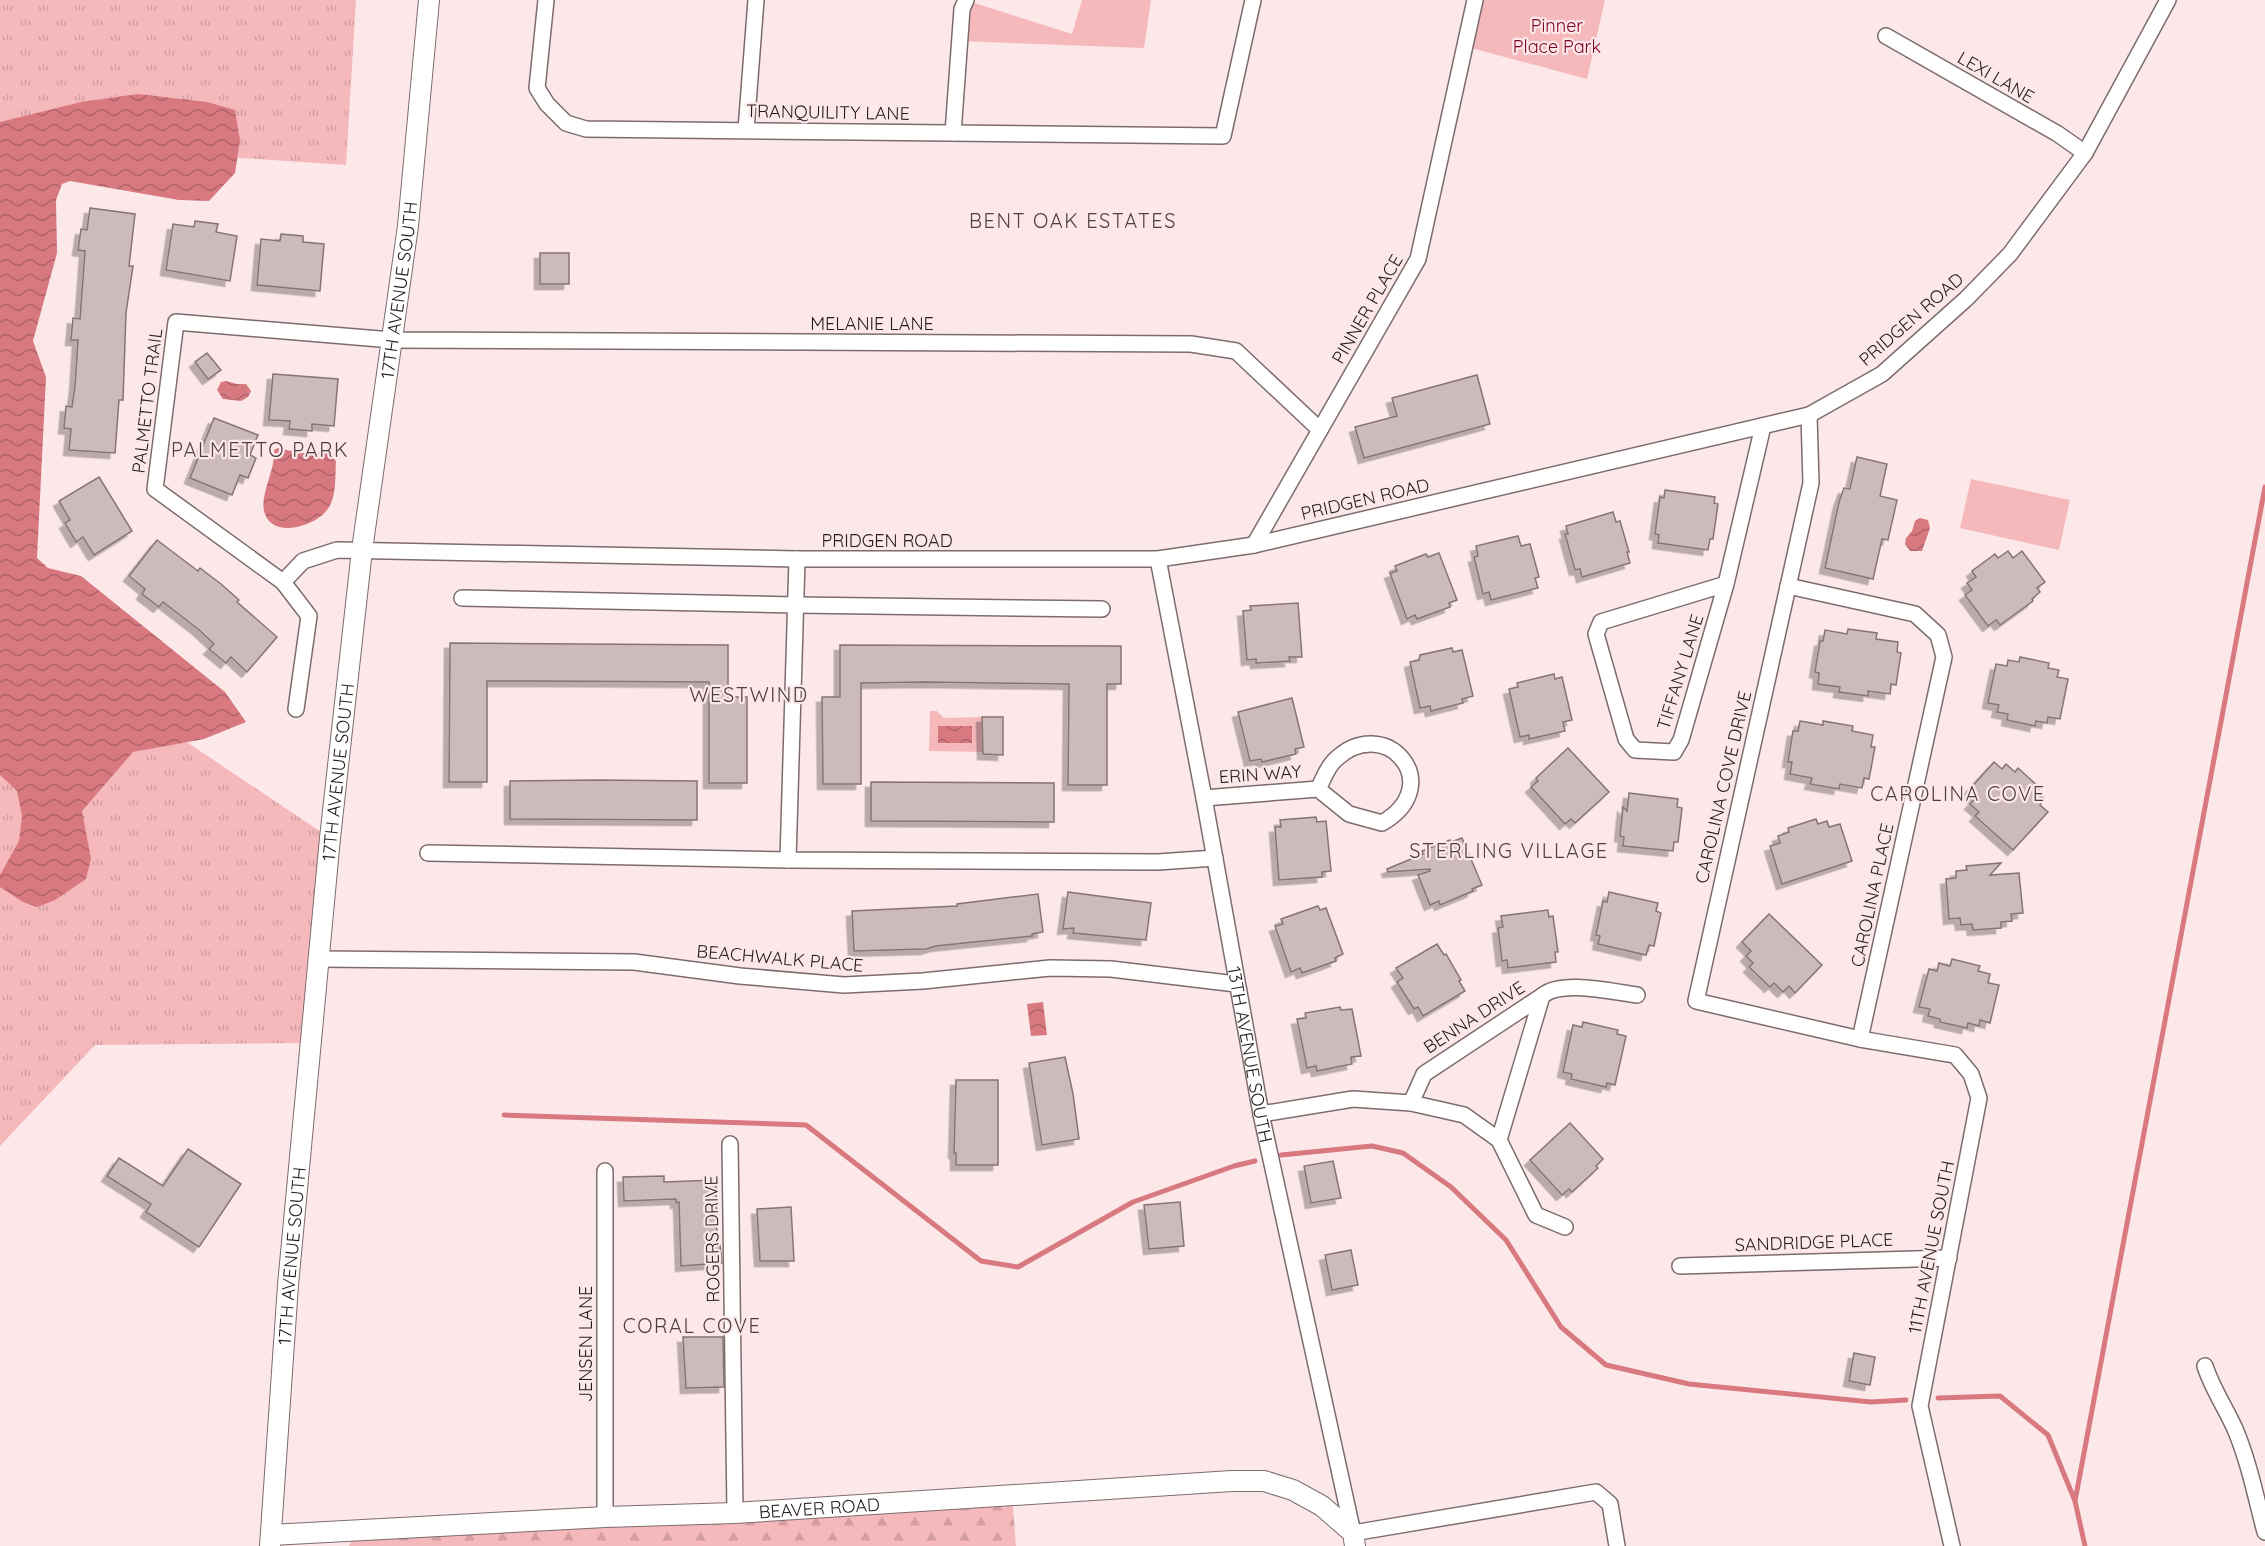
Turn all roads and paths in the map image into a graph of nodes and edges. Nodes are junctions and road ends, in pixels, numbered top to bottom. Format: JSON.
{"nodes":[{"id":1,"x":429,"y":0,"type":"edge"},
{"id":2,"x":546,"y":0,"type":"edge"},
{"id":3,"x":756,"y":0,"type":"edge"},
{"id":4,"x":966,"y":0,"type":"edge"},
{"id":5,"x":1254,"y":0,"type":"edge"},
{"id":6,"x":1475,"y":0,"type":"edge"},
{"id":7,"x":2168,"y":0,"type":"edge"},
{"id":8,"x":1886,"y":36,"type":"dead end"},
{"id":9,"x":746,"y":130,"type":"junction"},
{"id":10,"x":953,"y":132,"type":"junction"},
{"id":11,"x":2085,"y":153,"type":"junction"},
{"id":12,"x":392,"y":340,"type":"junction"},
{"id":13,"x":1809,"y":415,"type":"junction"},
{"id":14,"x":1763,"y":426,"type":"junction"},
{"id":15,"x":1320,"y":430,"type":"junction"},
{"id":16,"x":1254,"y":545,"type":"junction"},
{"id":17,"x":362,"y":550,"type":"junction"},
{"id":18,"x":1158,"y":559,"type":"junction"},
{"id":19,"x":797,"y":560,"type":"junction"},
{"id":20,"x":283,"y":582,"type":"junction"},
{"id":21,"x":1726,"y":584,"type":"junction"},
{"id":22,"x":1788,"y":586,"type":"junction"},
{"id":23,"x":462,"y":598,"type":"dead end"},
{"id":24,"x":796,"y":605,"type":"junction"},
{"id":25,"x":1102,"y":609,"type":"dead end"},
{"id":26,"x":296,"y":709,"type":"dead end"},
{"id":27,"x":1318,"y":789,"type":"junction"},
{"id":28,"x":1204,"y":798,"type":"junction"},
{"id":29,"x":428,"y":854,"type":"dead end"},
{"id":30,"x":1215,"y":858,"type":"junction"},
{"id":31,"x":788,"y":860,"type":"junction"},
{"id":32,"x":320,"y":959,"type":"junction"},
{"id":33,"x":1236,"y":984,"type":"junction"},
{"id":34,"x":1637,"y":995,"type":"dead end"},
{"id":35,"x":1542,"y":996,"type":"junction"},
{"id":36,"x":1860,"y":1039,"type":"junction"},
{"id":37,"x":1411,"y":1103,"type":"junction"},
{"id":38,"x":1261,"y":1113,"type":"junction"},
{"id":39,"x":1499,"y":1140,"type":"junction"},
{"id":40,"x":730,"y":1144,"type":"dead end"},
{"id":41,"x":605,"y":1171,"type":"dead end"},
{"id":42,"x":1565,"y":1227,"type":"dead end"},
{"id":43,"x":1948,"y":1258,"type":"junction"},
{"id":44,"x":1680,"y":1266,"type":"dead end"},
{"id":45,"x":2205,"y":1366,"type":"dead end"},
{"id":46,"x":735,"y":1513,"type":"junction"},
{"id":47,"x":605,"y":1517,"type":"junction"},
{"id":48,"x":2265,"y":1532,"type":"edge"},
{"id":49,"x":271,"y":1540,"type":"edge"},
{"id":50,"x":1354,"y":1540,"type":"edge"},
{"id":51,"x":1617,"y":1546,"type":"edge"},
{"id":52,"x":1952,"y":1546,"type":"edge"}],
"edges":[{"from":1,"to":12,"type":"street","name":"17TH AVENUE SOUTH"},
{"from":2,"to":9,"type":"street","name":"TRANQUILITY LANE"},
{"from":3,"to":9,"type":"street"},
{"from":4,"to":10,"type":"street"},
{"from":5,"to":10,"type":"street","name":"TRANQUILITY LANE"},
{"from":6,"to":15,"type":"street","name":"PINNER PLACE"},
{"from":7,"to":11,"type":"street","name":"PRIDGEN ROAD"},
{"from":8,"to":11,"type":"street","name":"LEXI LANE"},
{"from":9,"to":10,"type":"street","name":"TRANQUILITY LANE"},
{"from":11,"to":13,"type":"street","name":"PRIDGEN ROAD"},
{"from":12,"to":15,"type":"street","name":"MELANIE LANE"},
{"from":12,"to":17,"type":"street","name":"17TH AVENUE SOUTH"},
{"from":12,"to":20,"type":"street","name":"PALMETTO TRAIL"},
{"from":13,"to":14,"type":"street","name":"PRIDGEN ROAD"},
{"from":13,"to":22,"type":"street","name":"CAROLINA COVE DRIVE"},
{"from":14,"to":16,"type":"street","name":"PRIDGEN ROAD"},
{"from":14,"to":21,"type":"street","name":"TIFFANY LANE"},
{"from":15,"to":16,"type":"street","name":"PINNER PLACE"},
{"from":16,"to":18,"type":"street","name":"PRIDGEN ROAD"},
{"from":17,"to":19,"type":"street","name":"PRIDGEN ROAD"},
{"from":17,"to":20,"type":"street"},
{"from":17,"to":32,"type":"street","name":"17TH AVENUE SOUTH"},
{"from":18,"to":19,"type":"street","name":"PRIDGEN ROAD"},
{"from":18,"to":28,"type":"street","name":"13TH AVENUE SOUTH"},
{"from":19,"to":24,"type":"street"},
{"from":20,"to":26,"type":"street"},
{"from":21,"to":21,"type":"street","name":"TIFFANY LANE"},
{"from":22,"to":36,"type":"street","name":"CAROLINA PLACE"},
{"from":22,"to":36,"type":"street","name":"CAROLINA COVE DRIVE"},
{"from":23,"to":24,"type":"street"},
{"from":24,"to":25,"type":"street"},
{"from":24,"to":31,"type":"street"},
{"from":27,"to":27,"type":"street","name":"ERIN WAY"},
{"from":27,"to":28,"type":"street","name":"ERIN WAY"},
{"from":28,"to":30,"type":"street","name":"13TH AVENUE SOUTH"},
{"from":29,"to":31,"type":"street"},
{"from":30,"to":31,"type":"street"},
{"from":30,"to":33,"type":"street","name":"13TH AVENUE SOUTH"},
{"from":32,"to":33,"type":"street","name":"BEACHWALK PLACE"},
{"from":32,"to":49,"type":"street","name":"17TH AVENUE SOUTH"},
{"from":33,"to":38,"type":"street","name":"13TH AVENUE SOUTH"},
{"from":34,"to":35,"type":"street","name":"BENNA DRIVE"},
{"from":35,"to":37,"type":"street","name":"BENNA DRIVE"},
{"from":35,"to":39,"type":"street","name":"BENNA DRIVE"},
{"from":36,"to":43,"type":"street","name":"11TH AVENUE SOUTH"},
{"from":37,"to":38,"type":"street"},
{"from":37,"to":39,"type":"street"},
{"from":38,"to":50,"type":"street","name":"13TH AVENUE SOUTH"},
{"from":39,"to":42,"type":"street"},
{"from":40,"to":46,"type":"street","name":"ROGERS DRIVE"},
{"from":41,"to":47,"type":"street","name":"JENSEN LANE"},
{"from":43,"to":44,"type":"street","name":"SANDRIDGE PLACE"},
{"from":43,"to":52,"type":"street","name":"11TH AVENUE SOUTH"},
{"from":45,"to":48,"type":"street"},
{"from":46,"to":47,"type":"street","name":"BEAVER ROAD"},
{"from":46,"to":50,"type":"street","name":"BEAVER ROAD"},
{"from":47,"to":49,"type":"street","name":"BEAVER ROAD"},
{"from":50,"to":51,"type":"street"}]}
